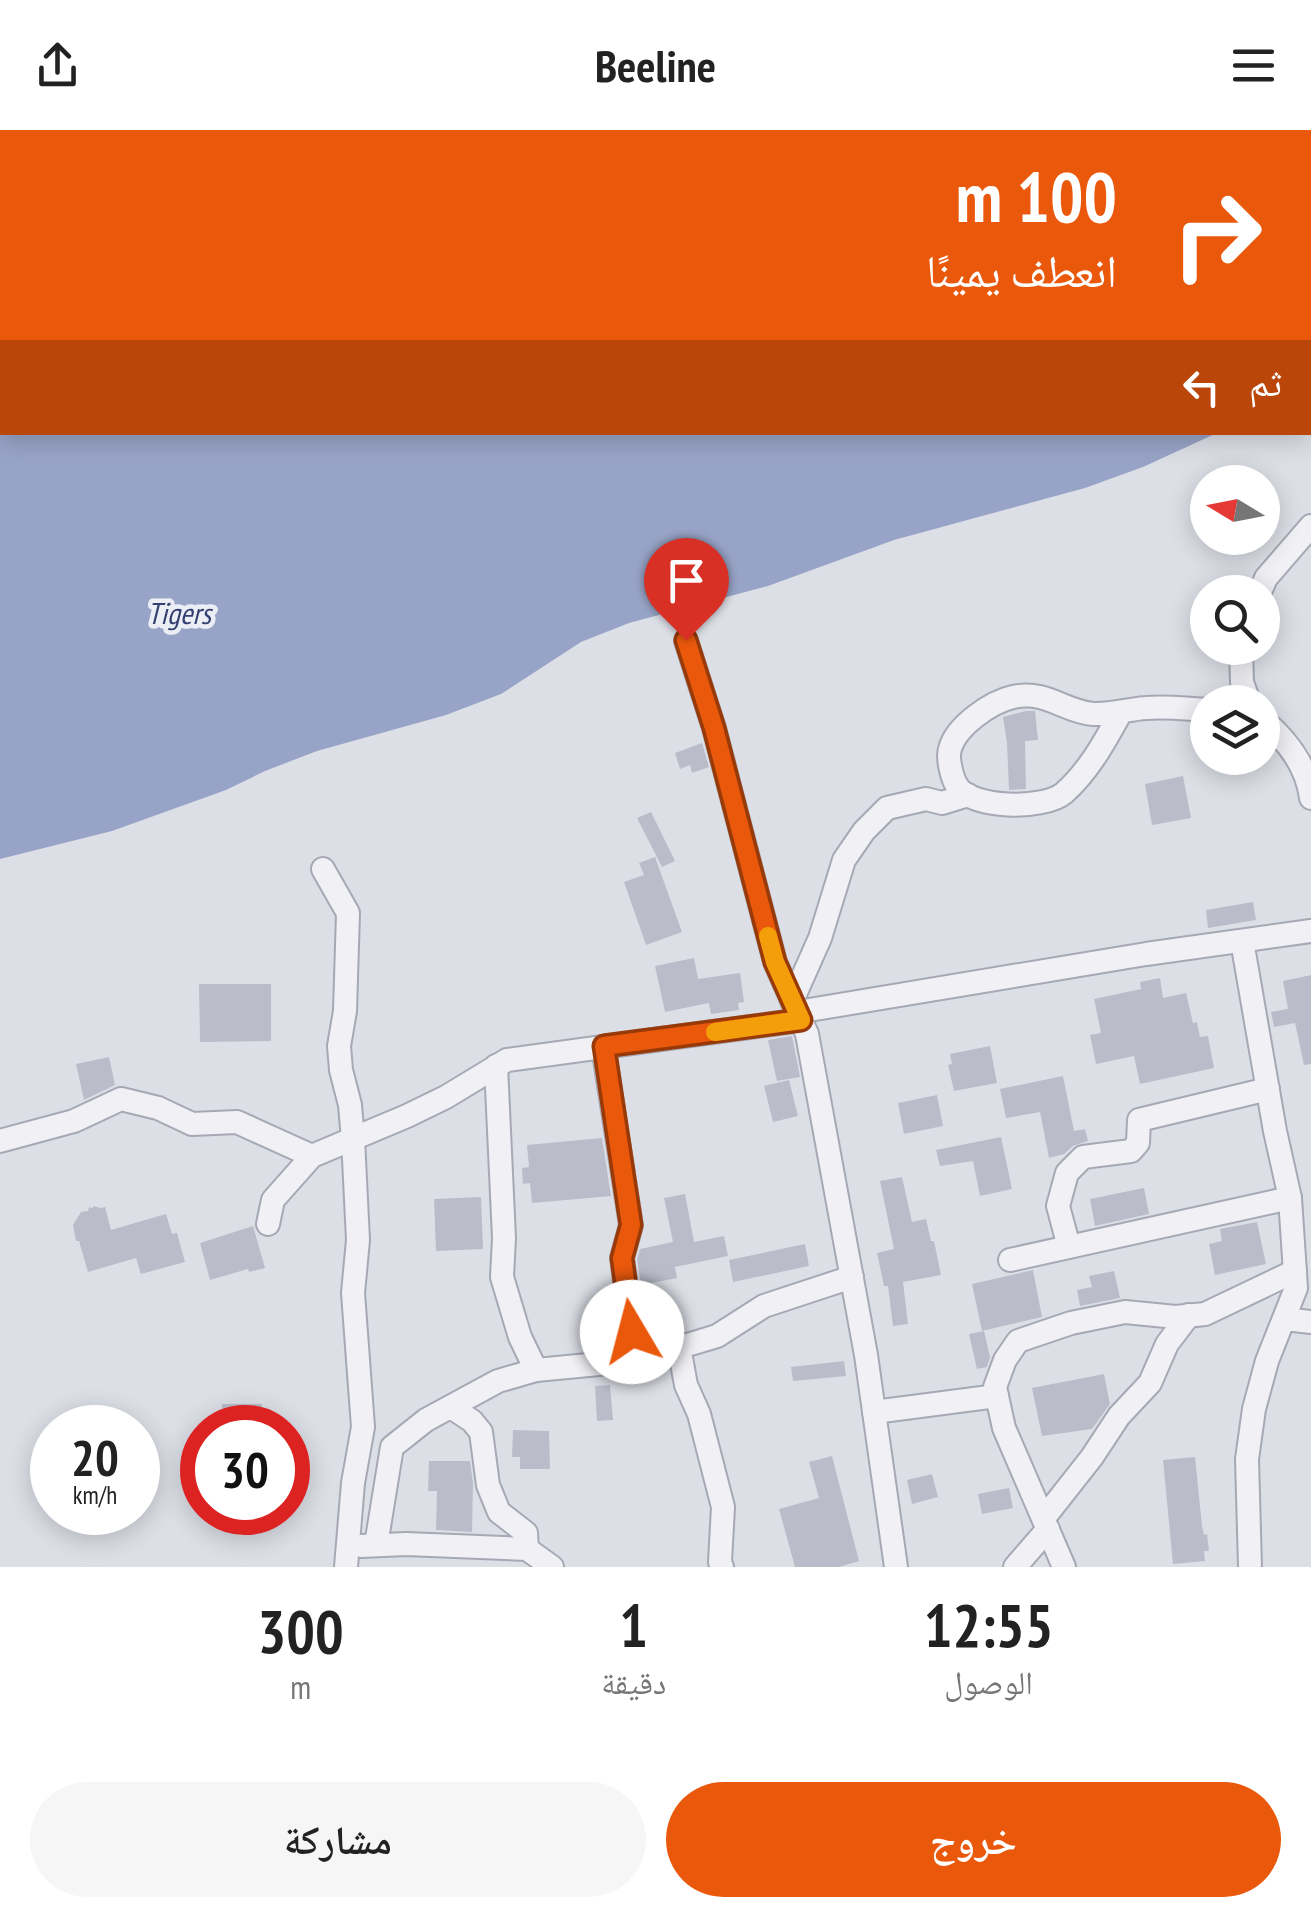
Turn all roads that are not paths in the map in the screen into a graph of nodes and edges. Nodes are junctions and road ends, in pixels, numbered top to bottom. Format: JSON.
{"nodes":[{"id":1,"x":1311,"y":526,"type":"edge"},
{"id":2,"x":1269,"y":575,"type":"edge"},
{"id":3,"x":686,"y":640,"type":"dead end"},
{"id":4,"x":1190,"y":709,"type":"edge"},
{"id":5,"x":1121,"y":712,"type":"junction"},
{"id":6,"x":1280,"y":734,"type":"edge"},
{"id":7,"x":968,"y":795,"type":"junction"},
{"id":8,"x":1311,"y":798,"type":"edge"},
{"id":9,"x":323,"y":869,"type":"dead end"},
{"id":10,"x":1311,"y":931,"type":"edge"},
{"id":11,"x":1242,"y":941,"type":"junction"},
{"id":12,"x":797,"y":1011,"type":"junction"},
{"id":13,"x":604,"y":1046,"type":"junction"},
{"id":14,"x":496,"y":1066,"type":"junction"},
{"id":15,"x":1268,"y":1089,"type":"junction"},
{"id":16,"x":353,"y":1139,"type":"junction"},
{"id":17,"x":0,"y":1141,"type":"edge"},
{"id":18,"x":312,"y":1156,"type":"junction"},
{"id":19,"x":1290,"y":1198,"type":"junction"},
{"id":20,"x":268,"y":1224,"type":"dead end"},
{"id":21,"x":1069,"y":1247,"type":"junction"},
{"id":22,"x":1010,"y":1260,"type":"dead end"},
{"id":23,"x":1295,"y":1271,"type":"junction"},
{"id":24,"x":852,"y":1277,"type":"junction"},
{"id":25,"x":1189,"y":1315,"type":"junction"},
{"id":26,"x":1285,"y":1319,"type":"junction"},
{"id":27,"x":1311,"y":1322,"type":"edge"},
{"id":28,"x":632,"y":1332,"type":"dead end"},
{"id":29,"x":679,"y":1348,"type":"junction"},
{"id":30,"x":536,"y":1370,"type":"junction"},
{"id":31,"x":997,"y":1396,"type":"junction"},
{"id":32,"x":450,"y":1406,"type":"junction"},
{"id":33,"x":874,"y":1412,"type":"junction"},
{"id":34,"x":1046,"y":1524,"type":"junction"},
{"id":35,"x":376,"y":1545,"type":"junction"},
{"id":36,"x":528,"y":1550,"type":"junction"},
{"id":37,"x":348,"y":1557,"type":"edge"},
{"id":38,"x":552,"y":1567,"type":"edge"},
{"id":39,"x":722,"y":1567,"type":"edge"},
{"id":40,"x":896,"y":1567,"type":"edge"},
{"id":41,"x":1015,"y":1567,"type":"edge"},
{"id":42,"x":1064,"y":1567,"type":"edge"},
{"id":43,"x":1250,"y":1567,"type":"edge"}],
"edges":[{"from":1,"to":2,"type":"street"},
{"from":3,"to":12,"type":"street"},
{"from":4,"to":5,"type":"street"},
{"from":5,"to":7,"type":"street"},
{"from":5,"to":7,"type":"street"},
{"from":6,"to":8,"type":"street"},
{"from":7,"to":12,"type":"street"},
{"from":9,"to":16,"type":"street"},
{"from":10,"to":11,"type":"street"},
{"from":11,"to":12,"type":"street"},
{"from":11,"to":15,"type":"street"},
{"from":12,"to":13,"type":"street"},
{"from":12,"to":24,"type":"street"},
{"from":13,"to":14,"type":"street"},
{"from":13,"to":28,"type":"street"},
{"from":14,"to":16,"type":"street"},
{"from":14,"to":30,"type":"street"},
{"from":15,"to":19,"type":"street"},
{"from":15,"to":21,"type":"street"},
{"from":16,"to":18,"type":"street"},
{"from":16,"to":37,"type":"street"},
{"from":17,"to":18,"type":"street"},
{"from":18,"to":20,"type":"street"},
{"from":19,"to":21,"type":"street"},
{"from":19,"to":23,"type":"street"},
{"from":21,"to":22,"type":"street"},
{"from":23,"to":25,"type":"street"},
{"from":23,"to":26,"type":"street"},
{"from":24,"to":29,"type":"street"},
{"from":24,"to":33,"type":"street"},
{"from":25,"to":31,"type":"street"},
{"from":25,"to":34,"type":"street"},
{"from":26,"to":27,"type":"street"},
{"from":26,"to":43,"type":"street"},
{"from":29,"to":30,"type":"street"},
{"from":29,"to":39,"type":"street"},
{"from":30,"to":32,"type":"street"},
{"from":31,"to":33,"type":"street"},
{"from":31,"to":34,"type":"street"},
{"from":32,"to":35,"type":"street"},
{"from":32,"to":36,"type":"street"},
{"from":33,"to":40,"type":"street"},
{"from":34,"to":41,"type":"street"},
{"from":34,"to":42,"type":"street"},
{"from":35,"to":36,"type":"street"},
{"from":35,"to":37,"type":"street"},
{"from":36,"to":38,"type":"street"}]}
